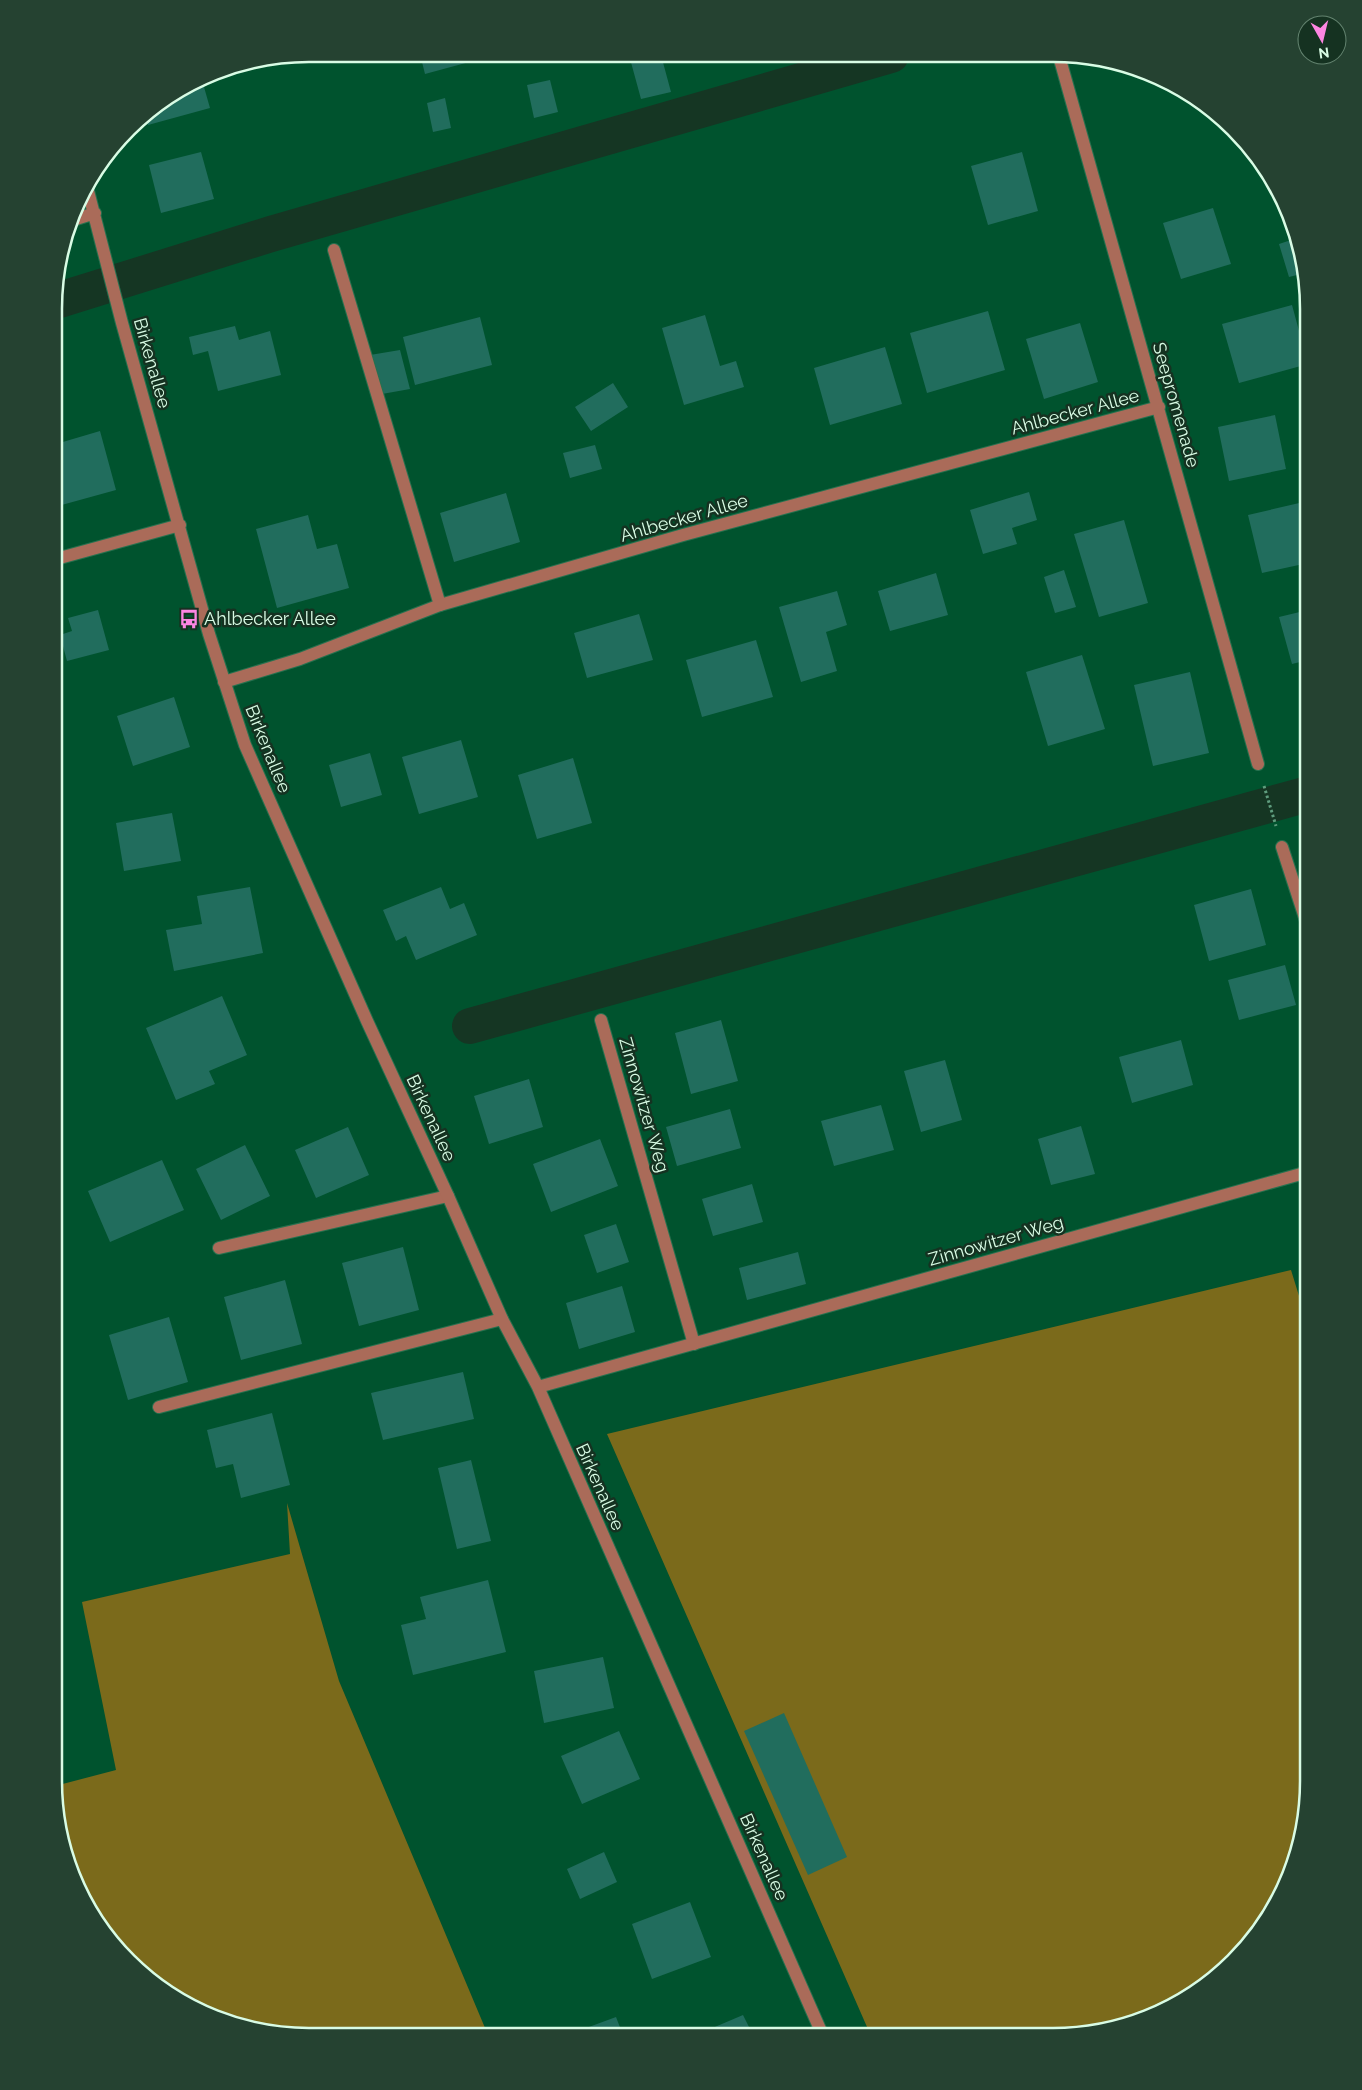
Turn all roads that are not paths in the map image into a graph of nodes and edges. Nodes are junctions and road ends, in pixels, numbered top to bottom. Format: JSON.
{"nodes":[{"id":1,"x":1061,"y":63,"type":"edge"},
{"id":2,"x":90,"y":197,"type":"edge"},
{"id":3,"x":95,"y":213,"type":"junction"},
{"id":4,"x":80,"y":218,"type":"edge"},
{"id":5,"x":334,"y":250,"type":"dead end"},
{"id":6,"x":1159,"y":407,"type":"junction"},
{"id":7,"x":180,"y":525,"type":"junction"},
{"id":8,"x":62,"y":557,"type":"edge"},
{"id":9,"x":440,"y":605,"type":"junction"},
{"id":10,"x":224,"y":682,"type":"junction"},
{"id":11,"x":1258,"y":764,"type":"road end"},
{"id":12,"x":1282,"y":847,"type":"road end"},
{"id":13,"x":1300,"y":902,"type":"edge"},
{"id":14,"x":601,"y":1020,"type":"dead end"},
{"id":15,"x":1300,"y":1174,"type":"edge"},
{"id":16,"x":448,"y":1196,"type":"junction"},
{"id":17,"x":219,"y":1248,"type":"dead end"},
{"id":18,"x":502,"y":1319,"type":"junction"},
{"id":19,"x":694,"y":1344,"type":"junction"},
{"id":20,"x":538,"y":1387,"type":"junction"},
{"id":21,"x":159,"y":1407,"type":"dead end"},
{"id":22,"x":819,"y":2028,"type":"edge"}],
"edges":[{"from":1,"to":6,"type":"street","name":"Seepromenade"},
{"from":2,"to":3,"type":"street","name":"Birkenallee"},
{"from":3,"to":4,"type":"street"},
{"from":3,"to":7,"type":"street","name":"Birkenallee"},
{"from":5,"to":9,"type":"street"},
{"from":6,"to":9,"type":"street","name":"Ahlbecker Allee"},
{"from":6,"to":11,"type":"street","name":"Seepromenade"},
{"from":7,"to":8,"type":"street"},
{"from":7,"to":10,"type":"street","name":"Birkenallee"},
{"from":9,"to":10,"type":"street","name":"Ahlbecker Allee"},
{"from":10,"to":16,"type":"street","name":"Birkenallee"},
{"from":12,"to":13,"type":"street"},
{"from":14,"to":19,"type":"street","name":"Zinnowitzer Weg"},
{"from":15,"to":19,"type":"street","name":"Zinnowitzer Weg"},
{"from":16,"to":17,"type":"street"},
{"from":16,"to":18,"type":"street","name":"Birkenallee"},
{"from":18,"to":20,"type":"street","name":"Birkenallee"},
{"from":18,"to":21,"type":"street"},
{"from":19,"to":20,"type":"street","name":"Zinnowitzer Weg"},
{"from":20,"to":22,"type":"street","name":"Birkenallee"}]}
